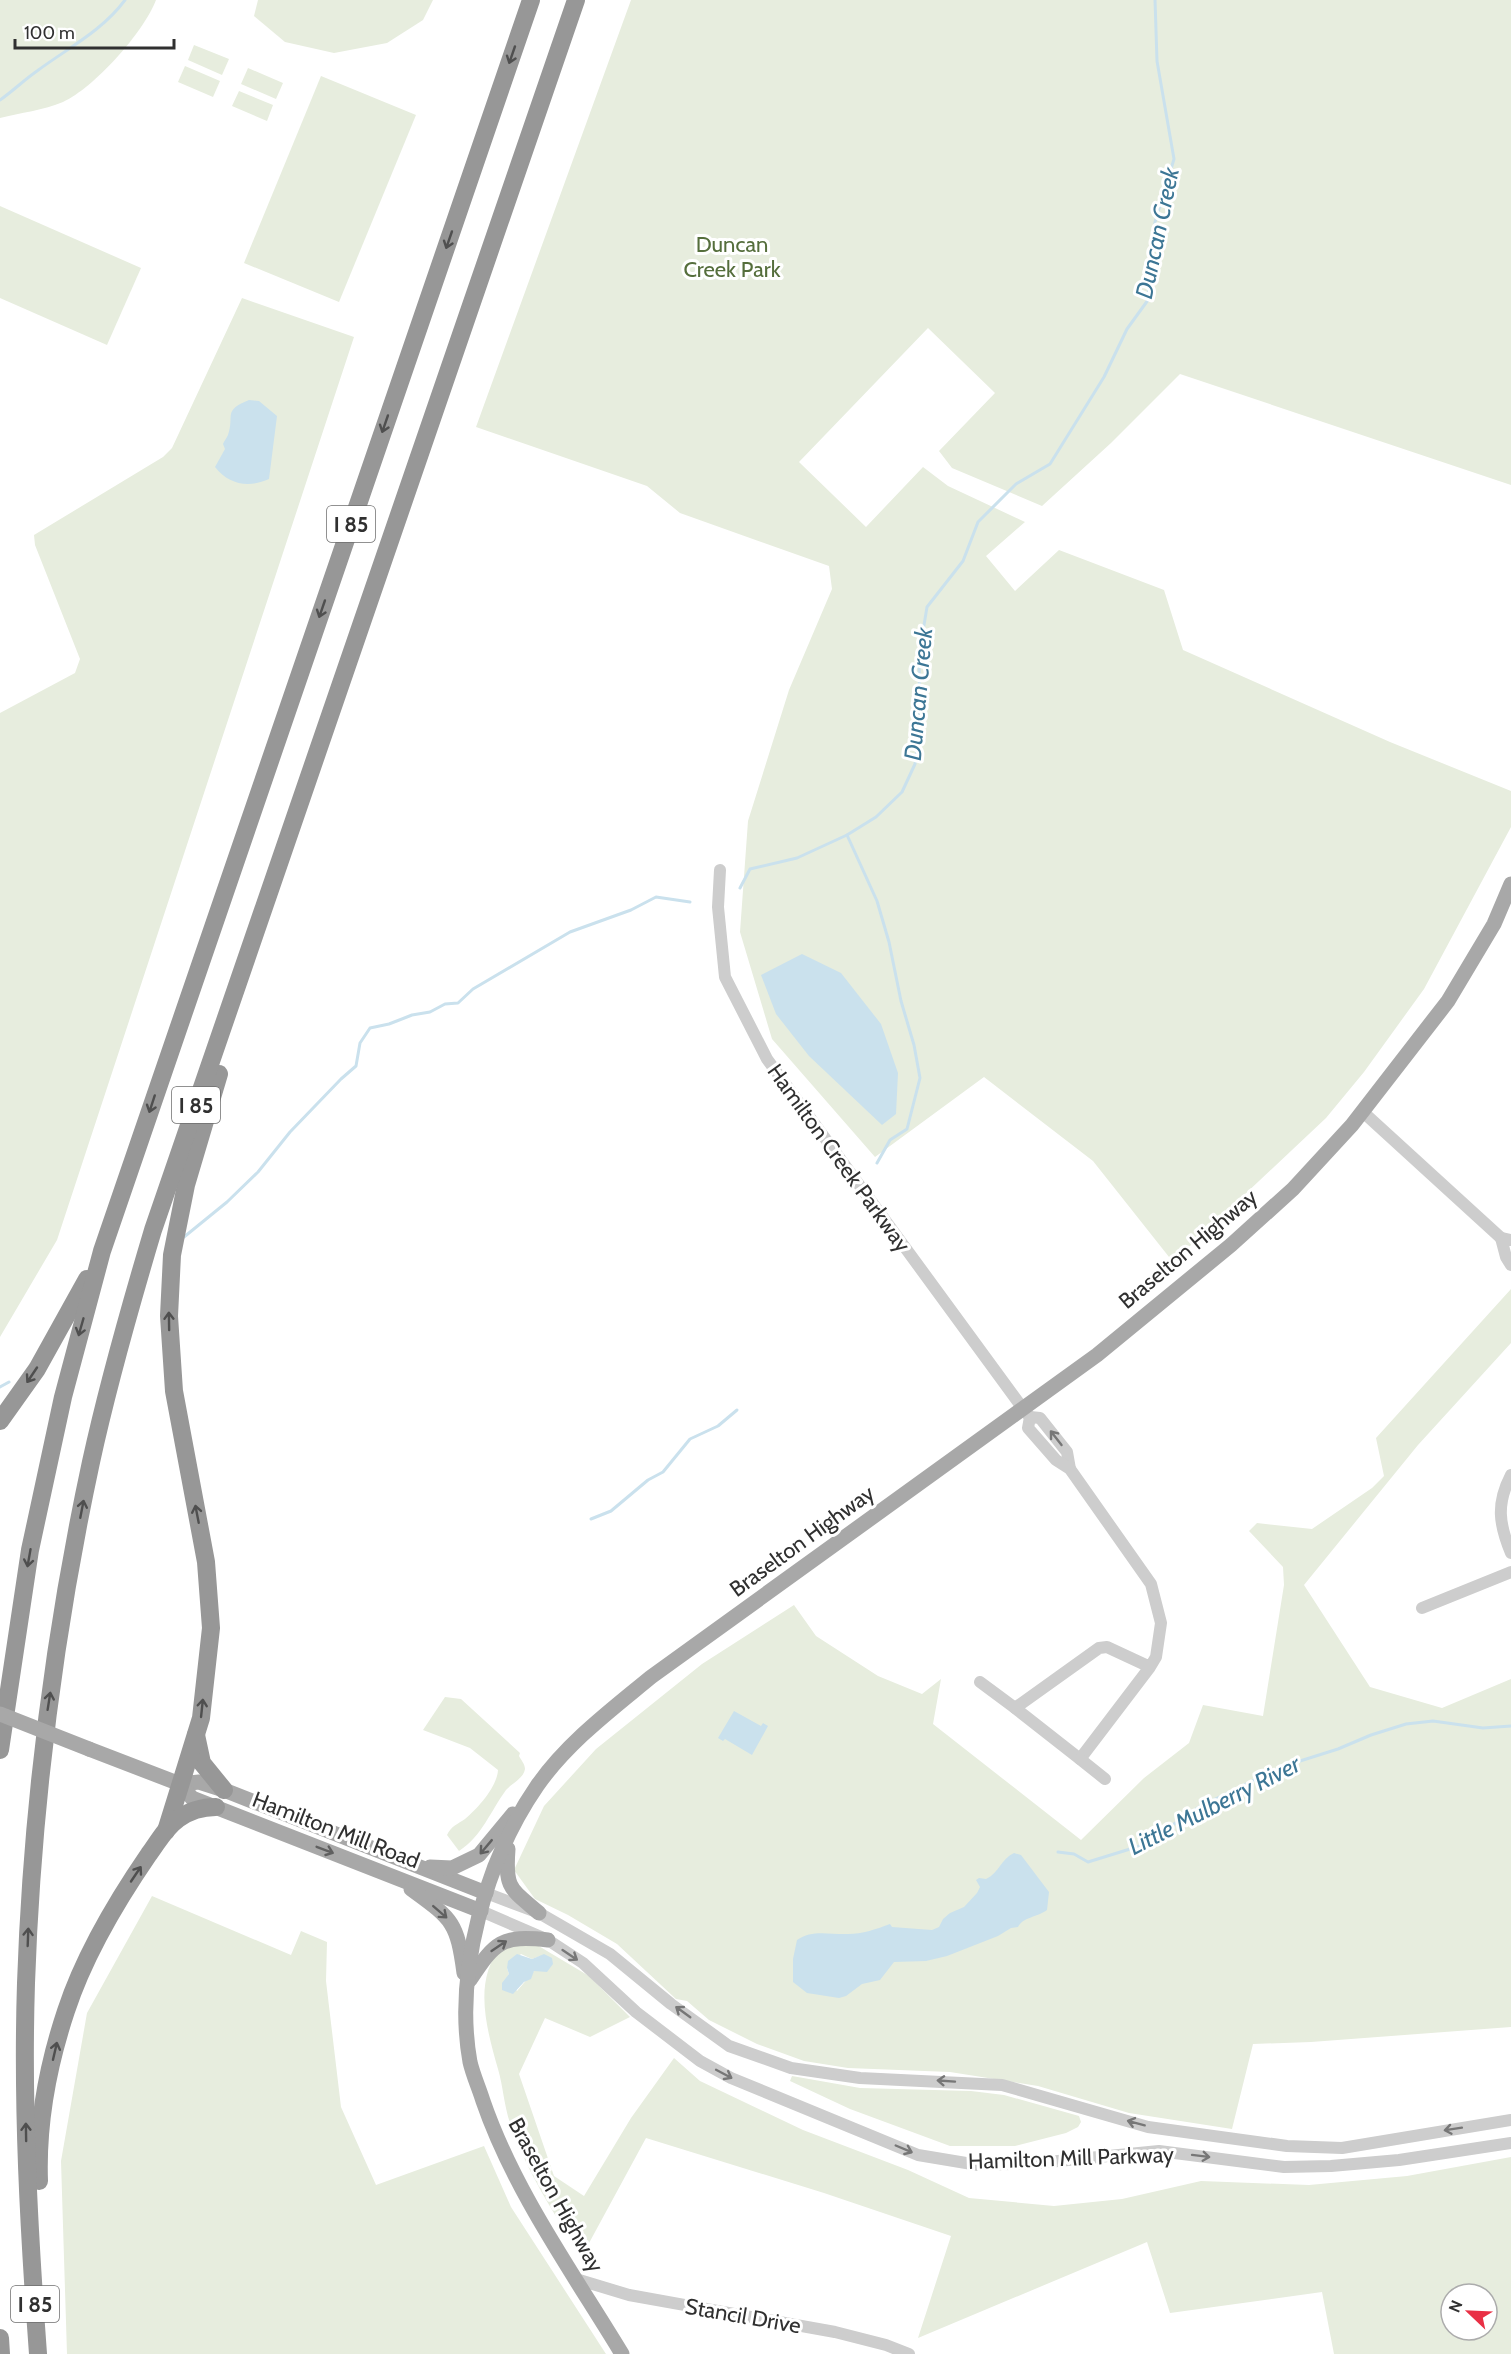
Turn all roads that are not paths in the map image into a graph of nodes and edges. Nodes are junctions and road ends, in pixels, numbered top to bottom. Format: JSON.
{"nodes":[{"id":1,"x":531,"y":0,"type":"edge"},
{"id":2,"x":576,"y":0,"type":"edge"},
{"id":3,"x":720,"y":870,"type":"dead end"},
{"id":4,"x":1511,"y":884,"type":"edge"},
{"id":5,"x":254,"y":935,"type":"junction"},
{"id":6,"x":1363,"y":1112,"type":"junction"},
{"id":7,"x":1506,"y":1239,"type":"edge"},
{"id":8,"x":102,"y":1251,"type":"junction"},
{"id":9,"x":1511,"y":1265,"type":"edge"},
{"id":10,"x":1027,"y":1414,"type":"junction"},
{"id":11,"x":0,"y":1421,"type":"edge"},
{"id":12,"x":1511,"y":1475,"type":"edge"},
{"id":13,"x":1511,"y":1553,"type":"edge"},
{"id":14,"x":1511,"y":1572,"type":"edge"},
{"id":15,"x":1422,"y":1608,"type":"dead end"},
{"id":16,"x":1150,"y":1667,"type":"junction"},
{"id":17,"x":980,"y":1682,"type":"dead end"},
{"id":18,"x":1015,"y":1708,"type":"junction"},
{"id":19,"x":0,"y":1714,"type":"edge"},
{"id":20,"x":196,"y":1734,"type":"junction"},
{"id":21,"x":0,"y":1750,"type":"edge"},
{"id":22,"x":1080,"y":1759,"type":"junction"},
{"id":23,"x":1105,"y":1779,"type":"dead end"},
{"id":24,"x":180,"y":1784,"type":"junction"},
{"id":25,"x":537,"y":1786,"type":"junction"},
{"id":26,"x":224,"y":1790,"type":"junction"},
{"id":27,"x":216,"y":1807,"type":"junction"},
{"id":28,"x":166,"y":1830,"type":"junction"},
{"id":29,"x":509,"y":1835,"type":"junction"},
{"id":30,"x":415,"y":1866,"type":"junction"},
{"id":31,"x":394,"y":1877,"type":"junction"},
{"id":32,"x":486,"y":1893,"type":"junction"},
{"id":33,"x":481,"y":1911,"type":"junction"},
{"id":34,"x":539,"y":1913,"type":"junction"},
{"id":35,"x":548,"y":1940,"type":"junction"},
{"id":36,"x":466,"y":1985,"type":"junction"},
{"id":37,"x":1511,"y":2120,"type":"edge"},
{"id":38,"x":1511,"y":2143,"type":"edge"},
{"id":39,"x":31,"y":2253,"type":"junction"},
{"id":40,"x":576,"y":2279,"type":"junction"},
{"id":41,"x":0,"y":2338,"type":"edge"},
{"id":42,"x":1,"y":2354,"type":"edge"},
{"id":43,"x":38,"y":2354,"type":"edge"},
{"id":44,"x":622,"y":2354,"type":"edge"},
{"id":45,"x":909,"y":2354,"type":"edge"}],
"edges":[{"from":1,"to":8,"type":"highway","number":"I 85","one_way":true},
{"from":2,"to":5,"type":"highway","number":"I 85"},
{"from":3,"to":10,"type":"street","name":"Hamilton Creek Parkway"},
{"from":4,"to":6,"type":"main road","name":"Braselton Highway"},
{"from":20,"to":5,"type":"highway","one_way":true},
{"from":39,"to":5,"type":"highway","number":"I 85","one_way":true},
{"from":6,"to":7,"type":"street"},
{"from":6,"to":10,"type":"main road","name":"Braselton Highway"},
{"from":7,"to":9,"type":"street"},
{"from":8,"to":11,"type":"highway","one_way":true},
{"from":8,"to":21,"type":"highway","number":"I 85","one_way":true},
{"from":10,"to":16,"type":"street","name":"Hamilton Creek Parkway"},
{"from":10,"to":25,"type":"main road","name":"Braselton Highway"},
{"from":12,"to":13,"type":"street"},
{"from":14,"to":15,"type":"street"},
{"from":16,"to":18,"type":"street"},
{"from":16,"to":22,"type":"street","name":"Hamilton Creek Parkway"},
{"from":17,"to":18,"type":"street"},
{"from":18,"to":22,"type":"street"},
{"from":19,"to":24,"type":"main road","name":"Hamilton Mill Road","bridge":true},
{"from":20,"to":24,"type":"highway"},
{"from":20,"to":26,"type":"highway"},
{"from":22,"to":23,"type":"street"},
{"from":24,"to":26,"type":"main road","name":"Hamilton Mill Road"},
{"from":24,"to":27,"type":"main road","name":"Hamilton Mill Road"},
{"from":24,"to":28,"type":"highway"},
{"from":25,"to":29,"type":"main road","name":"Braselton Highway"},
{"from":25,"to":30,"type":"main road","one_way":true},
{"from":26,"to":30,"type":"main road","name":"Hamilton Mill Road"},
{"from":27,"to":28,"type":"highway"},
{"from":27,"to":31,"type":"main road","name":"Hamilton Mill Road","one_way":true},
{"from":39,"to":28,"type":"highway","one_way":true},
{"from":29,"to":32,"type":"main road","name":"Braselton Highway"},
{"from":29,"to":34,"type":"main road"},
{"from":30,"to":32,"type":"main road","name":"Hamilton Mill Road"},
{"from":31,"to":33,"type":"main road","name":"Hamilton Mill Road"},
{"from":31,"to":36,"type":"main road","one_way":true},
{"from":32,"to":33,"type":"main road","name":"Braselton Highway"},
{"from":32,"to":34,"type":"street","name":"Hamilton Mill Parkway"},
{"from":33,"to":35,"type":"street","name":"Hamilton Mill Parkway"},
{"from":33,"to":36,"type":"main road","name":"Braselton Highway"},
{"from":37,"to":34,"type":"street","name":"Hamilton Mill Parkway","one_way":true},
{"from":36,"to":35,"type":"main road","one_way":true},
{"from":35,"to":38,"type":"street","name":"Hamilton Mill Parkway","one_way":true},
{"from":36,"to":40,"type":"main road","name":"Braselton Highway"},
{"from":39,"to":43,"type":"highway","number":"I 85"},
{"from":40,"to":44,"type":"main road","name":"Braselton Highway"},
{"from":40,"to":45,"type":"street","name":"Stancil Drive"},
{"from":41,"to":42,"type":"highway","number":"I 85"}]}
